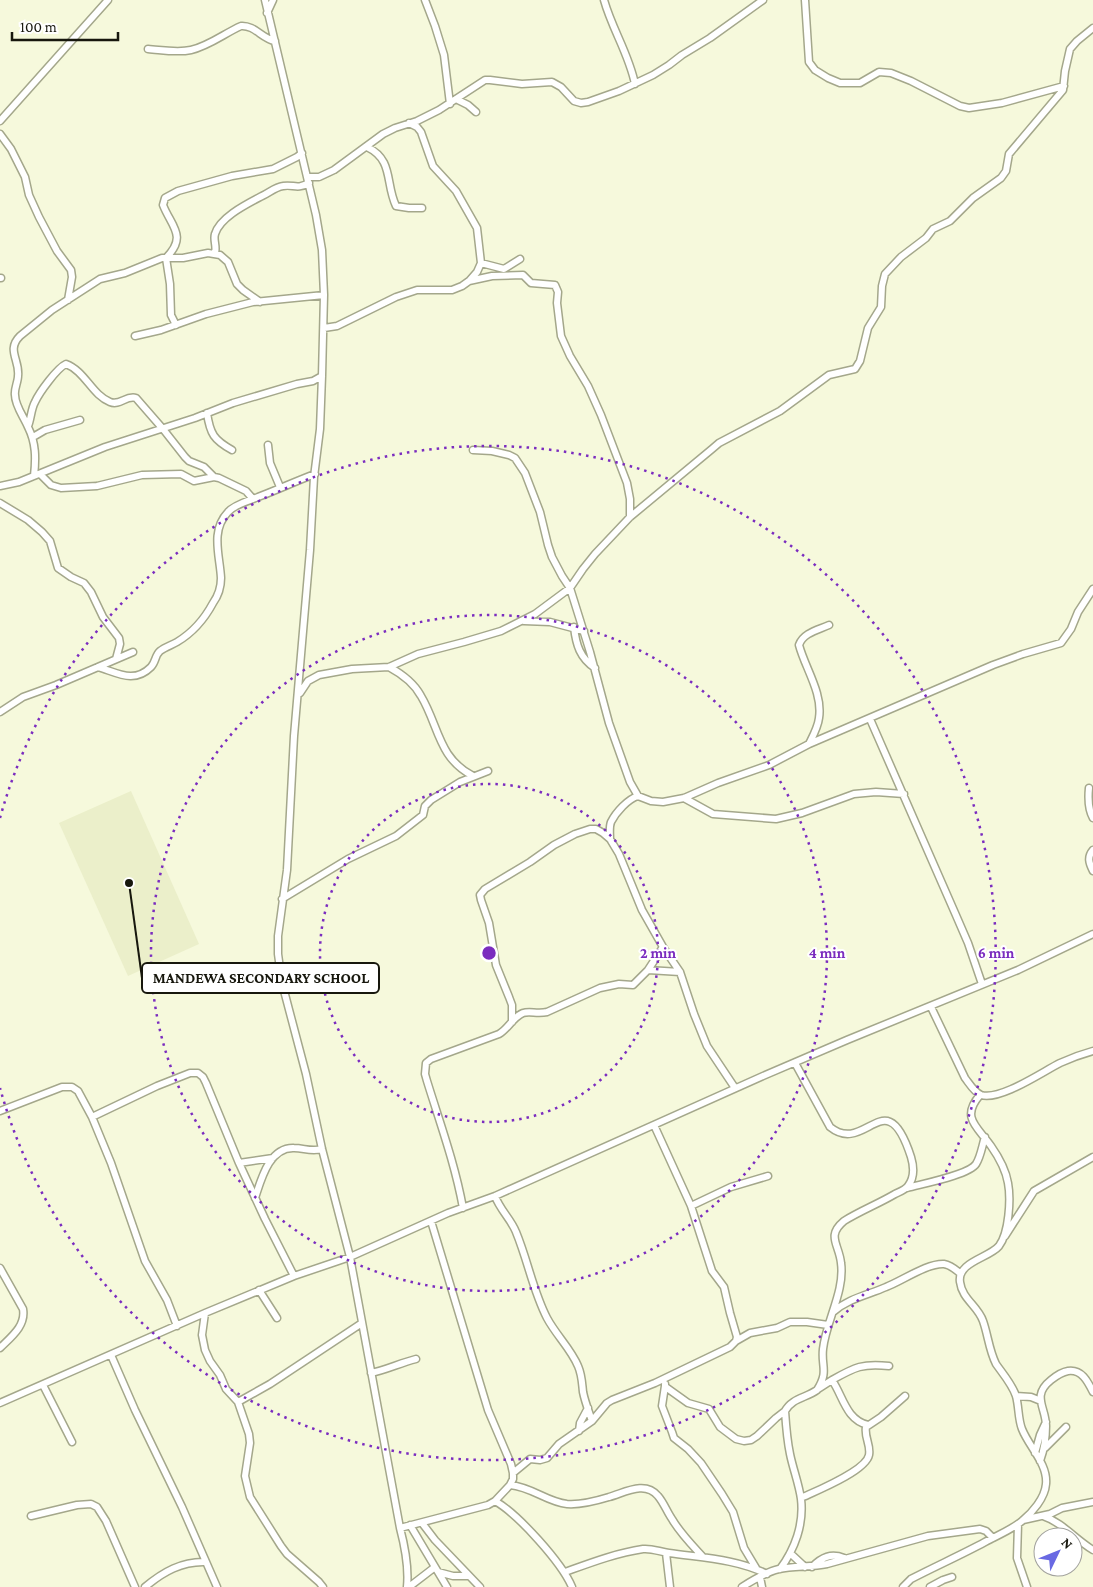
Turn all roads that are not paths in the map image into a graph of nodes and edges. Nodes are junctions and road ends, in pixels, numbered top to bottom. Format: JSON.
{"nodes":[{"id":1,"x":108,"y":0,"type":"edge"},
{"id":2,"x":264,"y":0,"type":"edge"},
{"id":3,"x":272,"y":0,"type":"edge"},
{"id":4,"x":425,"y":0,"type":"edge"},
{"id":5,"x":604,"y":0,"type":"edge"},
{"id":6,"x":763,"y":0,"type":"edge"},
{"id":7,"x":805,"y":0,"type":"edge"},
{"id":8,"x":267,"y":13,"type":"junction"},
{"id":9,"x":1093,"y":28,"type":"edge"},
{"id":10,"x":275,"y":41,"type":"junction"},
{"id":11,"x":148,"y":49,"type":"dead end"},
{"id":12,"x":635,"y":84,"type":"junction"},
{"id":13,"x":1064,"y":86,"type":"junction"},
{"id":14,"x":456,"y":99,"type":"junction"},
{"id":15,"x":450,"y":104,"type":"junction"},
{"id":16,"x":476,"y":112,"type":"dead end"},
{"id":17,"x":0,"y":121,"type":"edge"},
{"id":18,"x":409,"y":123,"type":"junction"},
{"id":19,"x":0,"y":134,"type":"edge"},
{"id":20,"x":367,"y":146,"type":"junction"},
{"id":21,"x":302,"y":153,"type":"junction"},
{"id":22,"x":308,"y":180,"type":"junction"},
{"id":23,"x":422,"y":208,"type":"dead end"},
{"id":24,"x":215,"y":253,"type":"junction"},
{"id":25,"x":166,"y":258,"type":"junction"},
{"id":26,"x":520,"y":259,"type":"dead end"},
{"id":27,"x":481,"y":263,"type":"junction"},
{"id":28,"x":469,"y":281,"type":"junction"},
{"id":29,"x":324,"y":295,"type":"junction"},
{"id":30,"x":68,"y":300,"type":"junction"},
{"id":31,"x":260,"y":302,"type":"junction"},
{"id":32,"x":176,"y":325,"type":"junction"},
{"id":33,"x":324,"y":328,"type":"junction"},
{"id":34,"x":135,"y":336,"type":"dead end"},
{"id":35,"x":322,"y":376,"type":"junction"},
{"id":36,"x":206,"y":413,"type":"junction"},
{"id":37,"x":80,"y":420,"type":"dead end"},
{"id":38,"x":28,"y":426,"type":"junction"},
{"id":39,"x":163,"y":429,"type":"junction"},
{"id":40,"x":33,"y":437,"type":"junction"},
{"id":41,"x":268,"y":445,"type":"dead end"},
{"id":42,"x":232,"y":450,"type":"dead end"},
{"id":43,"x":473,"y":450,"type":"dead end"},
{"id":44,"x":315,"y":474,"type":"junction"},
{"id":45,"x":37,"y":475,"type":"junction"},
{"id":46,"x":214,"y":477,"type":"junction"},
{"id":47,"x":0,"y":486,"type":"edge"},
{"id":48,"x":280,"y":487,"type":"junction"},
{"id":49,"x":253,"y":499,"type":"junction"},
{"id":50,"x":0,"y":503,"type":"edge"},
{"id":51,"x":630,"y":517,"type":"junction"},
{"id":52,"x":570,"y":588,"type":"junction"},
{"id":53,"x":1093,"y":589,"type":"edge"},
{"id":54,"x":520,"y":621,"type":"junction"},
{"id":55,"x":828,"y":625,"type":"dead end"},
{"id":56,"x":574,"y":627,"type":"junction"},
{"id":57,"x":584,"y":630,"type":"junction"},
{"id":58,"x":132,"y":652,"type":"dead end"},
{"id":59,"x":116,"y":659,"type":"junction"},
{"id":60,"x":98,"y":667,"type":"junction"},
{"id":61,"x":389,"y":667,"type":"junction"},
{"id":62,"x":595,"y":668,"type":"junction"},
{"id":63,"x":298,"y":696,"type":"junction"},
{"id":64,"x":0,"y":712,"type":"edge"},
{"id":65,"x":870,"y":719,"type":"junction"},
{"id":66,"x":810,"y":744,"type":"junction"},
{"id":67,"x":488,"y":771,"type":"dead end"},
{"id":68,"x":473,"y":776,"type":"junction"},
{"id":69,"x":1089,"y":788,"type":"dead end"},
{"id":70,"x":904,"y":794,"type":"junction"},
{"id":71,"x":638,"y":796,"type":"junction"},
{"id":72,"x":684,"y":798,"type":"junction"},
{"id":73,"x":1093,"y":818,"type":"edge"},
{"id":74,"x":610,"y":839,"type":"junction"},
{"id":75,"x":1093,"y":850,"type":"edge"},
{"id":76,"x":1093,"y":870,"type":"edge"},
{"id":77,"x":282,"y":899,"type":"junction"},
{"id":78,"x":1093,"y":934,"type":"edge"},
{"id":79,"x":663,"y":947,"type":"junction"},
{"id":80,"x":648,"y":970,"type":"junction"},
{"id":81,"x":680,"y":972,"type":"junction"},
{"id":82,"x":982,"y":984,"type":"junction"},
{"id":83,"x":931,"y":1007,"type":"junction"},
{"id":84,"x":512,"y":1022,"type":"junction"},
{"id":85,"x":1093,"y":1051,"type":"edge"},
{"id":86,"x":795,"y":1063,"type":"junction"},
{"id":87,"x":735,"y":1088,"type":"junction"},
{"id":88,"x":980,"y":1095,"type":"junction"},
{"id":89,"x":0,"y":1111,"type":"edge"},
{"id":90,"x":92,"y":1117,"type":"junction"},
{"id":91,"x":654,"y":1125,"type":"junction"},
{"id":92,"x":984,"y":1137,"type":"junction"},
{"id":93,"x":322,"y":1149,"type":"junction"},
{"id":94,"x":1093,"y":1157,"type":"edge"},
{"id":95,"x":273,"y":1158,"type":"junction"},
{"id":96,"x":239,"y":1164,"type":"junction"},
{"id":97,"x":768,"y":1176,"type":"dead end"},
{"id":98,"x":907,"y":1188,"type":"junction"},
{"id":99,"x":495,"y":1196,"type":"junction"},
{"id":100,"x":255,"y":1198,"type":"junction"},
{"id":101,"x":691,"y":1206,"type":"junction"},
{"id":102,"x":463,"y":1208,"type":"junction"},
{"id":103,"x":431,"y":1221,"type":"junction"},
{"id":104,"x":1004,"y":1239,"type":"junction"},
{"id":105,"x":350,"y":1257,"type":"junction"},
{"id":106,"x":0,"y":1268,"type":"edge"},
{"id":107,"x":961,"y":1274,"type":"junction"},
{"id":108,"x":294,"y":1276,"type":"junction"},
{"id":109,"x":259,"y":1290,"type":"junction"},
{"id":110,"x":833,"y":1312,"type":"junction"},
{"id":111,"x":205,"y":1313,"type":"junction"},
{"id":112,"x":276,"y":1318,"type":"dead end"},
{"id":113,"x":362,"y":1323,"type":"junction"},
{"id":114,"x":828,"y":1325,"type":"junction"},
{"id":115,"x":177,"y":1326,"type":"junction"},
{"id":116,"x":736,"y":1341,"type":"junction"},
{"id":117,"x":0,"y":1348,"type":"edge"},
{"id":118,"x":111,"y":1355,"type":"junction"},
{"id":119,"x":416,"y":1360,"type":"dead end"},
{"id":120,"x":889,"y":1366,"type":"dead end"},
{"id":121,"x":371,"y":1373,"type":"junction"},
{"id":122,"x":666,"y":1378,"type":"junction"},
{"id":123,"x":832,"y":1380,"type":"junction"},
{"id":124,"x":43,"y":1385,"type":"junction"},
{"id":125,"x":665,"y":1386,"type":"junction"},
{"id":126,"x":817,"y":1390,"type":"junction"},
{"id":127,"x":1093,"y":1392,"type":"edge"},
{"id":128,"x":905,"y":1396,"type":"dead end"},
{"id":129,"x":1016,"y":1396,"type":"junction"},
{"id":130,"x":1041,"y":1401,"type":"junction"},
{"id":131,"x":238,"y":1402,"type":"junction"},
{"id":132,"x":0,"y":1403,"type":"edge"},
{"id":133,"x":588,"y":1408,"type":"junction"},
{"id":134,"x":785,"y":1411,"type":"junction"},
{"id":135,"x":592,"y":1421,"type":"junction"},
{"id":136,"x":1046,"y":1421,"type":"junction"},
{"id":137,"x":868,"y":1425,"type":"junction"},
{"id":138,"x":1066,"y":1427,"type":"dead end"},
{"id":139,"x":579,"y":1431,"type":"junction"},
{"id":140,"x":72,"y":1442,"type":"dead end"},
{"id":141,"x":1044,"y":1449,"type":"junction"},
{"id":142,"x":1035,"y":1453,"type":"junction"},
{"id":143,"x":1040,"y":1461,"type":"junction"},
{"id":144,"x":513,"y":1474,"type":"junction"},
{"id":145,"x":510,"y":1485,"type":"junction"},
{"id":146,"x":801,"y":1498,"type":"junction"},
{"id":147,"x":495,"y":1501,"type":"junction"},
{"id":148,"x":1093,"y":1502,"type":"edge"},
{"id":149,"x":31,"y":1516,"type":"dead end"},
{"id":150,"x":1042,"y":1516,"type":"junction"},
{"id":151,"x":1020,"y":1522,"type":"junction"},
{"id":152,"x":422,"y":1523,"type":"junction"},
{"id":153,"x":410,"y":1525,"type":"junction"},
{"id":154,"x":400,"y":1528,"type":"junction"},
{"id":155,"x":993,"y":1538,"type":"junction"},
{"id":156,"x":1093,"y":1550,"type":"edge"},
{"id":157,"x":666,"y":1553,"type":"junction"},
{"id":158,"x":790,"y":1553,"type":"junction"},
{"id":159,"x":703,"y":1558,"type":"junction"},
{"id":160,"x":206,"y":1562,"type":"junction"},
{"id":161,"x":804,"y":1567,"type":"junction"},
{"id":162,"x":756,"y":1568,"type":"junction"},
{"id":163,"x":780,"y":1569,"type":"junction"},
{"id":164,"x":436,"y":1570,"type":"junction"},
{"id":165,"x":565,"y":1572,"type":"junction"},
{"id":166,"x":767,"y":1574,"type":"junction"},
{"id":167,"x":469,"y":1576,"type":"junction"},
{"id":168,"x":760,"y":1577,"type":"junction"},
{"id":169,"x":952,"y":1577,"type":"dead end"},
{"id":170,"x":135,"y":1587,"type":"edge"},
{"id":171,"x":145,"y":1587,"type":"edge"},
{"id":172,"x":217,"y":1587,"type":"edge"},
{"id":173,"x":323,"y":1587,"type":"edge"},
{"id":174,"x":408,"y":1587,"type":"edge"},
{"id":175,"x":447,"y":1587,"type":"edge"},
{"id":176,"x":480,"y":1587,"type":"edge"},
{"id":177,"x":572,"y":1587,"type":"edge"},
{"id":178,"x":670,"y":1587,"type":"edge"},
{"id":179,"x":742,"y":1587,"type":"edge"},
{"id":180,"x":762,"y":1587,"type":"edge"},
{"id":181,"x":903,"y":1587,"type":"edge"},
{"id":182,"x":930,"y":1587,"type":"edge"},
{"id":183,"x":1027,"y":1587,"type":"edge"}],
"edges":[{"from":1,"to":17,"type":"street"},
{"from":2,"to":8,"type":"street"},
{"from":3,"to":8,"type":"street"},
{"from":4,"to":15,"type":"street"},
{"from":5,"to":12,"type":"street"},
{"from":6,"to":12,"type":"street"},
{"from":7,"to":13,"type":"street"},
{"from":8,"to":10,"type":"street"},
{"from":9,"to":13,"type":"street"},
{"from":10,"to":11,"type":"street"},
{"from":10,"to":21,"type":"street"},
{"from":12,"to":14,"type":"street"},
{"from":13,"to":51,"type":"street"},
{"from":14,"to":15,"type":"street"},
{"from":14,"to":16,"type":"street"},
{"from":15,"to":18,"type":"street"},
{"from":18,"to":20,"type":"street"},
{"from":18,"to":27,"type":"street"},
{"from":19,"to":30,"type":"street"},
{"from":20,"to":22,"type":"street"},
{"from":20,"to":23,"type":"street"},
{"from":21,"to":22,"type":"street"},
{"from":21,"to":25,"type":"street"},
{"from":22,"to":24,"type":"street"},
{"from":22,"to":29,"type":"street"},
{"from":24,"to":25,"type":"street"},
{"from":24,"to":31,"type":"street"},
{"from":25,"to":30,"type":"street"},
{"from":25,"to":32,"type":"street"},
{"from":26,"to":27,"type":"street"},
{"from":27,"to":28,"type":"street"},
{"from":28,"to":33,"type":"street"},
{"from":28,"to":51,"type":"street"},
{"from":29,"to":31,"type":"street"},
{"from":29,"to":33,"type":"street"},
{"from":30,"to":38,"type":"street"},
{"from":31,"to":32,"type":"street"},
{"from":32,"to":34,"type":"street"},
{"from":33,"to":35,"type":"street"},
{"from":35,"to":36,"type":"street"},
{"from":35,"to":44,"type":"street"},
{"from":36,"to":39,"type":"street"},
{"from":36,"to":42,"type":"street"},
{"from":37,"to":40,"type":"street"},
{"from":38,"to":39,"type":"street"},
{"from":38,"to":40,"type":"street"},
{"from":39,"to":45,"type":"street"},
{"from":39,"to":46,"type":"street"},
{"from":40,"to":45,"type":"street"},
{"from":41,"to":48,"type":"street"},
{"from":43,"to":52,"type":"street"},
{"from":44,"to":48,"type":"street"},
{"from":44,"to":63,"type":"street"},
{"from":45,"to":46,"type":"street"},
{"from":45,"to":47,"type":"street"},
{"from":46,"to":49,"type":"street"},
{"from":48,"to":49,"type":"street"},
{"from":49,"to":60,"type":"street"},
{"from":50,"to":59,"type":"street"},
{"from":51,"to":52,"type":"street"},
{"from":52,"to":54,"type":"street"},
{"from":52,"to":57,"type":"street"},
{"from":53,"to":65,"type":"street"},
{"from":54,"to":56,"type":"street"},
{"from":54,"to":61,"type":"street"},
{"from":55,"to":66,"type":"street"},
{"from":56,"to":57,"type":"street"},
{"from":56,"to":62,"type":"street"},
{"from":57,"to":62,"type":"street"},
{"from":58,"to":59,"type":"street"},
{"from":59,"to":60,"type":"street"},
{"from":60,"to":64,"type":"street"},
{"from":61,"to":63,"type":"street"},
{"from":61,"to":68,"type":"street"},
{"from":62,"to":71,"type":"street"},
{"from":63,"to":77,"type":"street"},
{"from":65,"to":66,"type":"street"},
{"from":65,"to":70,"type":"street"},
{"from":66,"to":72,"type":"street"},
{"from":67,"to":68,"type":"street"},
{"from":68,"to":77,"type":"street"},
{"from":69,"to":73,"type":"street"},
{"from":70,"to":72,"type":"street"},
{"from":70,"to":82,"type":"street"},
{"from":71,"to":72,"type":"street"},
{"from":71,"to":74,"type":"street"},
{"from":74,"to":79,"type":"street"},
{"from":74,"to":84,"type":"street"},
{"from":75,"to":76,"type":"street"},
{"from":77,"to":93,"type":"street"},
{"from":78,"to":82,"type":"street"},
{"from":79,"to":80,"type":"street"},
{"from":79,"to":81,"type":"street"},
{"from":80,"to":81,"type":"street"},
{"from":80,"to":84,"type":"street"},
{"from":81,"to":87,"type":"street"},
{"from":82,"to":83,"type":"street"},
{"from":83,"to":86,"type":"street"},
{"from":83,"to":88,"type":"street"},
{"from":84,"to":102,"type":"street"},
{"from":85,"to":88,"type":"street"},
{"from":86,"to":87,"type":"street"},
{"from":86,"to":98,"type":"street"},
{"from":87,"to":91,"type":"street"},
{"from":88,"to":92,"type":"street"},
{"from":89,"to":90,"type":"street"},
{"from":90,"to":96,"type":"street"},
{"from":90,"to":115,"type":"street"},
{"from":91,"to":99,"type":"street"},
{"from":91,"to":101,"type":"street"},
{"from":92,"to":98,"type":"street"},
{"from":92,"to":104,"type":"street"},
{"from":93,"to":95,"type":"street"},
{"from":93,"to":105,"type":"street"},
{"from":94,"to":104,"type":"street"},
{"from":95,"to":96,"type":"street"},
{"from":95,"to":100,"type":"street"},
{"from":96,"to":100,"type":"street"},
{"from":97,"to":101,"type":"street"},
{"from":98,"to":110,"type":"street"},
{"from":99,"to":102,"type":"street"},
{"from":99,"to":133,"type":"street"},
{"from":100,"to":108,"type":"street"},
{"from":101,"to":116,"type":"street"},
{"from":102,"to":103,"type":"street"},
{"from":103,"to":105,"type":"street"},
{"from":103,"to":144,"type":"street"},
{"from":104,"to":107,"type":"street"},
{"from":105,"to":108,"type":"street"},
{"from":105,"to":113,"type":"street"},
{"from":106,"to":117,"type":"street"},
{"from":107,"to":110,"type":"street"},
{"from":107,"to":129,"type":"street"},
{"from":108,"to":109,"type":"street"},
{"from":109,"to":111,"type":"street"},
{"from":109,"to":112,"type":"street"},
{"from":110,"to":114,"type":"street"},
{"from":111,"to":115,"type":"street"},
{"from":111,"to":131,"type":"street"},
{"from":113,"to":121,"type":"street"},
{"from":113,"to":131,"type":"street"},
{"from":114,"to":116,"type":"street"},
{"from":114,"to":126,"type":"street"},
{"from":115,"to":118,"type":"street"},
{"from":116,"to":122,"type":"street"},
{"from":118,"to":124,"type":"street"},
{"from":118,"to":160,"type":"street"},
{"from":119,"to":121,"type":"street"},
{"from":120,"to":123,"type":"street"},
{"from":121,"to":154,"type":"street"},
{"from":122,"to":125,"type":"street"},
{"from":122,"to":135,"type":"street"},
{"from":123,"to":126,"type":"street"},
{"from":123,"to":137,"type":"street"},
{"from":124,"to":132,"type":"street"},
{"from":124,"to":140,"type":"street"},
{"from":125,"to":134,"type":"street"},
{"from":125,"to":162,"type":"street"},
{"from":126,"to":134,"type":"street"},
{"from":127,"to":130,"type":"street"},
{"from":128,"to":137,"type":"street"},
{"from":129,"to":130,"type":"street"},
{"from":129,"to":142,"type":"street"},
{"from":130,"to":136,"type":"street"},
{"from":131,"to":173,"type":"street"},
{"from":133,"to":135,"type":"street"},
{"from":133,"to":139,"type":"street"},
{"from":134,"to":146,"type":"street"},
{"from":135,"to":139,"type":"street"},
{"from":136,"to":141,"type":"street"},
{"from":136,"to":142,"type":"street"},
{"from":137,"to":146,"type":"street"},
{"from":138,"to":141,"type":"street"},
{"from":139,"to":144,"type":"street"},
{"from":141,"to":143,"type":"street"},
{"from":142,"to":143,"type":"street"},
{"from":143,"to":151,"type":"street"},
{"from":144,"to":145,"type":"street"},
{"from":145,"to":147,"type":"street"},
{"from":145,"to":159,"type":"street"},
{"from":146,"to":158,"type":"street"},
{"from":147,"to":152,"type":"street"},
{"from":147,"to":165,"type":"street"},
{"from":148,"to":150,"type":"street"},
{"from":149,"to":170,"type":"street"},
{"from":150,"to":151,"type":"street"},
{"from":150,"to":156,"type":"street"},
{"from":151,"to":155,"type":"street"},
{"from":151,"to":183,"type":"street"},
{"from":152,"to":153,"type":"street"},
{"from":152,"to":167,"type":"street"},
{"from":153,"to":154,"type":"street"},
{"from":153,"to":164,"type":"street"},
{"from":154,"to":174,"type":"street"},
{"from":155,"to":161,"type":"street"},
{"from":155,"to":181,"type":"street"},
{"from":157,"to":159,"type":"street"},
{"from":157,"to":165,"type":"street"},
{"from":157,"to":178,"type":"street"},
{"from":158,"to":161,"type":"street"},
{"from":158,"to":163,"type":"street"},
{"from":159,"to":162,"type":"street"},
{"from":160,"to":171,"type":"street"},
{"from":160,"to":172,"type":"street"},
{"from":161,"to":163,"type":"street"},
{"from":162,"to":166,"type":"street"},
{"from":163,"to":166,"type":"street"},
{"from":164,"to":167,"type":"street"},
{"from":164,"to":174,"type":"street"},
{"from":164,"to":175,"type":"street"},
{"from":165,"to":177,"type":"street"},
{"from":166,"to":168,"type":"street"},
{"from":167,"to":176,"type":"street"},
{"from":168,"to":179,"type":"street"},
{"from":168,"to":180,"type":"street"},
{"from":169,"to":182,"type":"street"}]}
